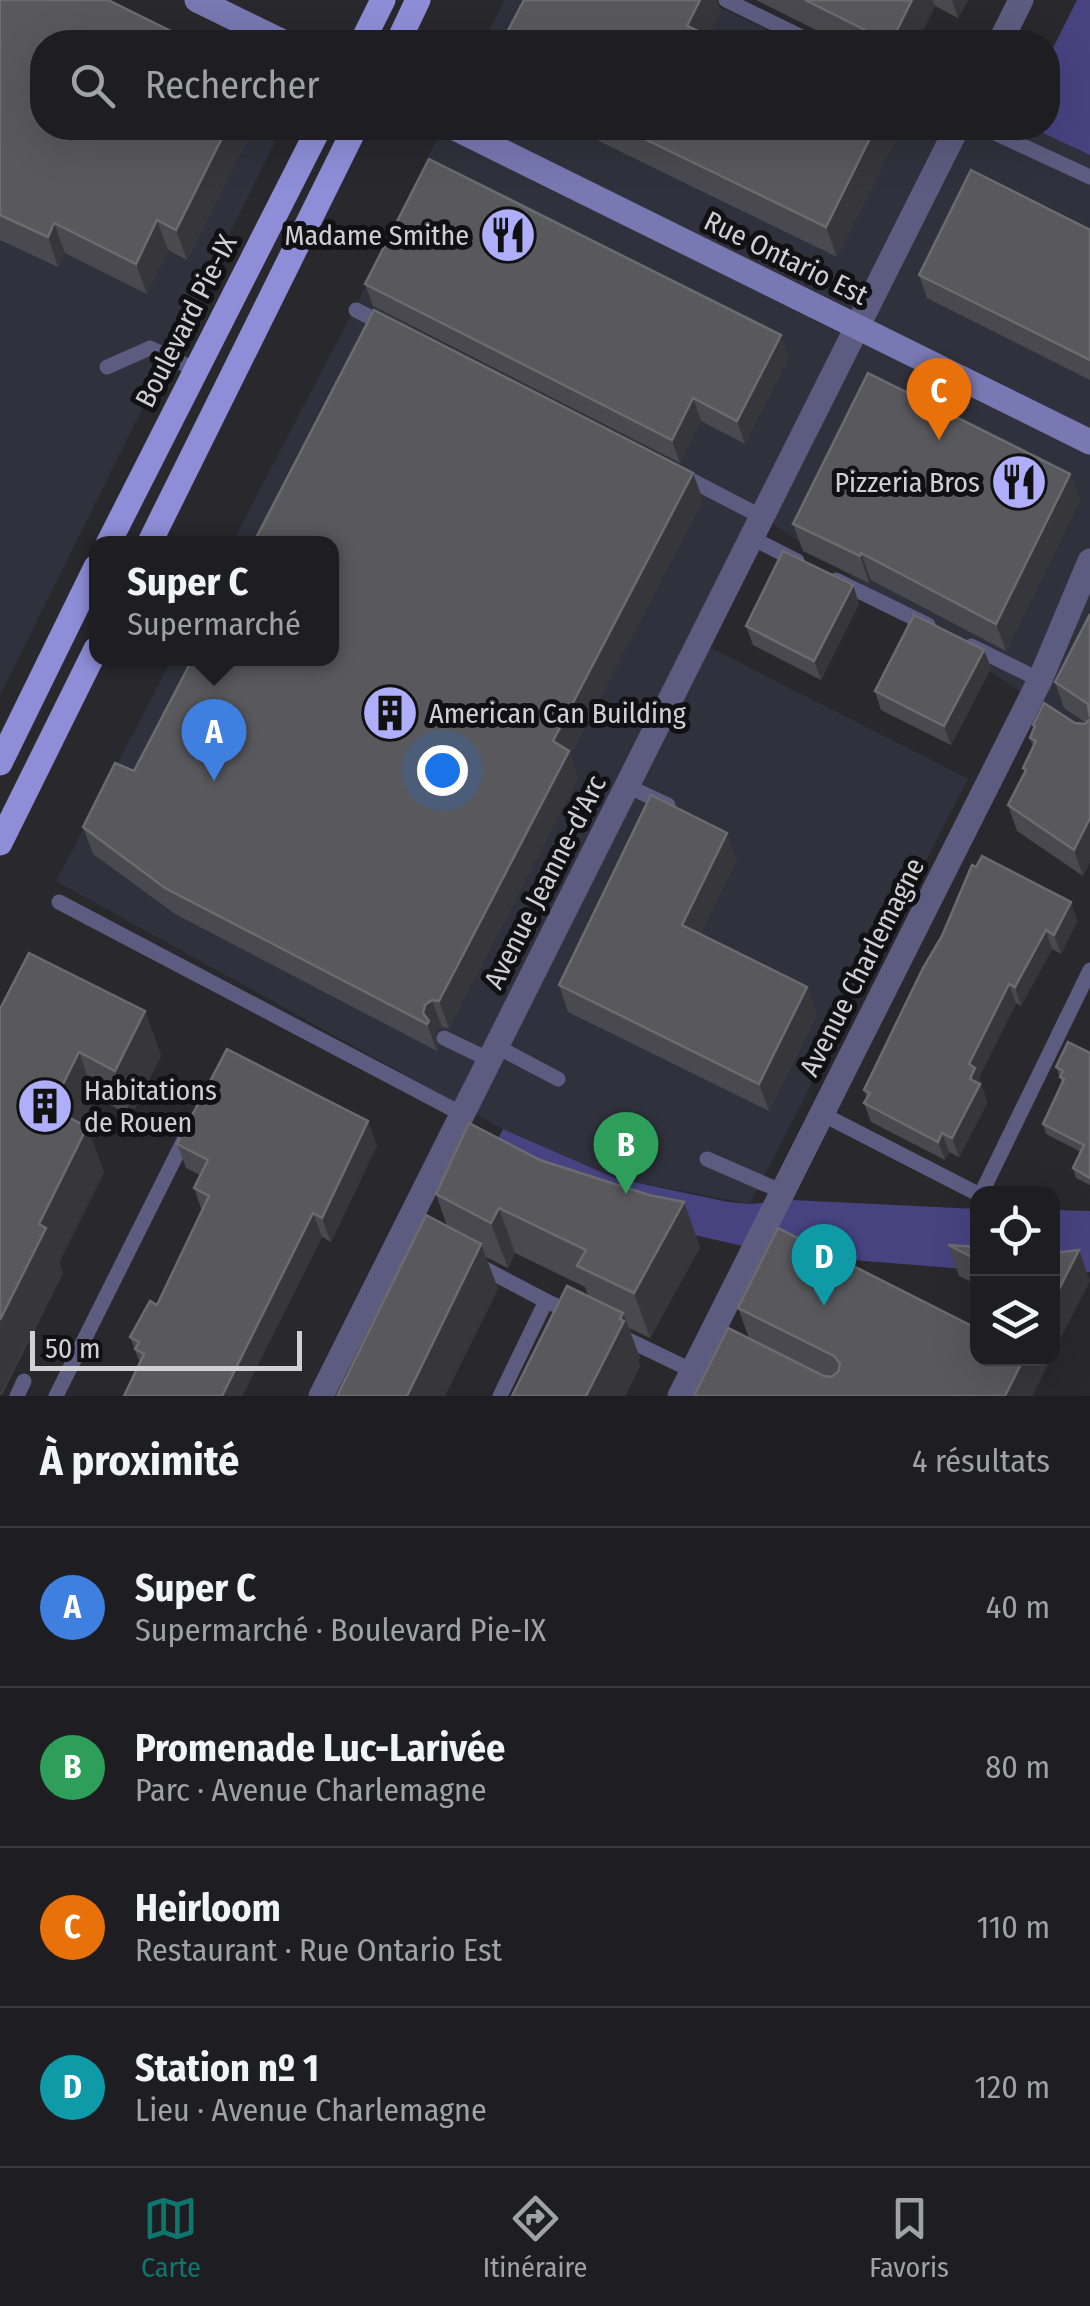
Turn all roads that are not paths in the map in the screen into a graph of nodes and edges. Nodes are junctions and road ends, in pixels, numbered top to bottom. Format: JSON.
{"nodes":[{"id":1,"x":198,"y":0,"type":"edge"},
{"id":2,"x":383,"y":0,"type":"edge"},
{"id":3,"x":418,"y":0,"type":"edge"},
{"id":4,"x":726,"y":0,"type":"edge"},
{"id":5,"x":1021,"y":0,"type":"edge"},
{"id":6,"x":753,"y":6,"type":"edge"},
{"id":7,"x":259,"y":30,"type":"edge"},
{"id":8,"x":368,"y":30,"type":"edge"},
{"id":9,"x":404,"y":30,"type":"edge"},
{"id":10,"x":792,"y":30,"type":"edge"},
{"id":11,"x":1006,"y":30,"type":"edge"},
{"id":12,"x":313,"y":140,"type":"edge"},
{"id":13,"x":348,"y":140,"type":"edge"},
{"id":14,"x":479,"y":140,"type":"edge"},
{"id":15,"x":951,"y":140,"type":"edge"},
{"id":16,"x":1010,"y":140,"type":"edge"},
{"id":17,"x":1090,"y":177,"type":"edge"},
{"id":18,"x":356,"y":310,"type":"dead end"},
{"id":19,"x":857,"y":327,"type":"junction"},
{"id":20,"x":408,"y":337,"type":"edge"},
{"id":21,"x":107,"y":367,"type":"dead end"},
{"id":22,"x":194,"y":370,"type":"junction"},
{"id":23,"x":1090,"y":442,"type":"edge"},
{"id":24,"x":673,"y":472,"type":"edge"},
{"id":25,"x":757,"y":528,"type":"junction"},
{"id":26,"x":112,"y":536,"type":"edge"},
{"id":27,"x":153,"y":536,"type":"edge"},
{"id":28,"x":1090,"y":561,"type":"edge"},
{"id":29,"x":806,"y":566,"type":"edge"},
{"id":30,"x":823,"y":574,"type":"edge"},
{"id":31,"x":89,"y":581,"type":"edge"},
{"id":32,"x":939,"y":630,"type":"edge"},
{"id":33,"x":956,"y":638,"type":"edge"},
{"id":34,"x":89,"y":663,"type":"edge"},
{"id":35,"x":1036,"y":694,"type":"junction"},
{"id":36,"x":2,"y":754,"type":"edge"},
{"id":37,"x":626,"y":786,"type":"junction"},
{"id":38,"x":678,"y":810,"type":"edge"},
{"id":39,"x":0,"y":844,"type":"edge"},
{"id":40,"x":59,"y":902,"type":"dead end"},
{"id":41,"x":1090,"y":970,"type":"edge"},
{"id":42,"x":444,"y":1038,"type":"dead end"},
{"id":43,"x":493,"y":1053,"type":"junction"},
{"id":44,"x":558,"y":1080,"type":"dead end"},
{"id":45,"x":462,"y":1114,"type":"junction"},
{"id":46,"x":822,"y":1114,"type":"junction"},
{"id":47,"x":196,"y":1116,"type":"edge"},
{"id":48,"x":707,"y":1159,"type":"dead end"},
{"id":49,"x":983,"y":1186,"type":"edge"},
{"id":50,"x":970,"y":1189,"type":"edge"},
{"id":51,"x":783,"y":1192,"type":"junction"},
{"id":52,"x":461,"y":1256,"type":"edge"},
{"id":53,"x":546,"y":1300,"type":"junction"},
{"id":54,"x":693,"y":1371,"type":"junction"},
{"id":55,"x":56,"y":1396,"type":"edge"},
{"id":56,"x":321,"y":1396,"type":"edge"},
{"id":57,"x":500,"y":1396,"type":"edge"},
{"id":58,"x":680,"y":1396,"type":"edge"}],
"edges":[{"from":1,"to":7,"type":"main road"},
{"from":2,"to":8,"type":"main road"},
{"from":3,"to":9,"type":"main road"},
{"from":4,"to":6,"type":"lane"},
{"from":5,"to":11,"type":"street"},
{"from":6,"to":10,"type":"lane"},
{"from":12,"to":22,"type":"main road","name":"Boulevard Pie-IX"},
{"from":13,"to":27,"type":"main road"},
{"from":14,"to":19,"type":"main road","name":"Rue Ontario Est"},
{"from":15,"to":19,"type":"street","name":"Avenue Jeanne-d'Arc"},
{"from":16,"to":17,"type":"lane"},
{"from":18,"to":20,"type":"lane"},
{"from":19,"to":23,"type":"main road","name":"Rue Ontario Est"},
{"from":19,"to":25,"type":"street","name":"Avenue Jeanne-d'Arc"},
{"from":21,"to":22,"type":"lane"},
{"from":22,"to":26,"type":"main road","name":"Boulevard Pie-IX"},
{"from":24,"to":25,"type":"lane"},
{"from":25,"to":29,"type":"lane"},
{"from":25,"to":37,"type":"street","name":"Avenue Jeanne-d'Arc"},
{"from":28,"to":35,"type":"street","name":"Avenue Charlemagne"},
{"from":30,"to":32,"type":"lane"},
{"from":31,"to":36,"type":"main road"},
{"from":33,"to":35,"type":"lane"},
{"from":34,"to":39,"type":"main road"},
{"from":35,"to":46,"type":"street","name":"Avenue Charlemagne"},
{"from":37,"to":38,"type":"lane"},
{"from":37,"to":43,"type":"street","name":"Avenue Jeanne-d'Arc"},
{"from":40,"to":45,"type":"lane"},
{"from":41,"to":49,"type":"lane"},
{"from":42,"to":43,"type":"lane"},
{"from":43,"to":44,"type":"lane"},
{"from":43,"to":45,"type":"street","name":"Avenue Jeanne-d'Arc"},
{"from":45,"to":56,"type":"street","name":"Avenue Jeanne-d'Arc"},
{"from":46,"to":50,"type":"lane"},
{"from":46,"to":51,"type":"street","name":"Avenue Charlemagne"},
{"from":47,"to":55,"type":"lane"},
{"from":48,"to":51,"type":"lane"},
{"from":51,"to":54,"type":"street","name":"Avenue Charlemagne"},
{"from":52,"to":53,"type":"lane"},
{"from":53,"to":54,"type":"lane"},
{"from":53,"to":57,"type":"lane"},
{"from":54,"to":58,"type":"street","name":"Avenue Charlemagne"}]}
